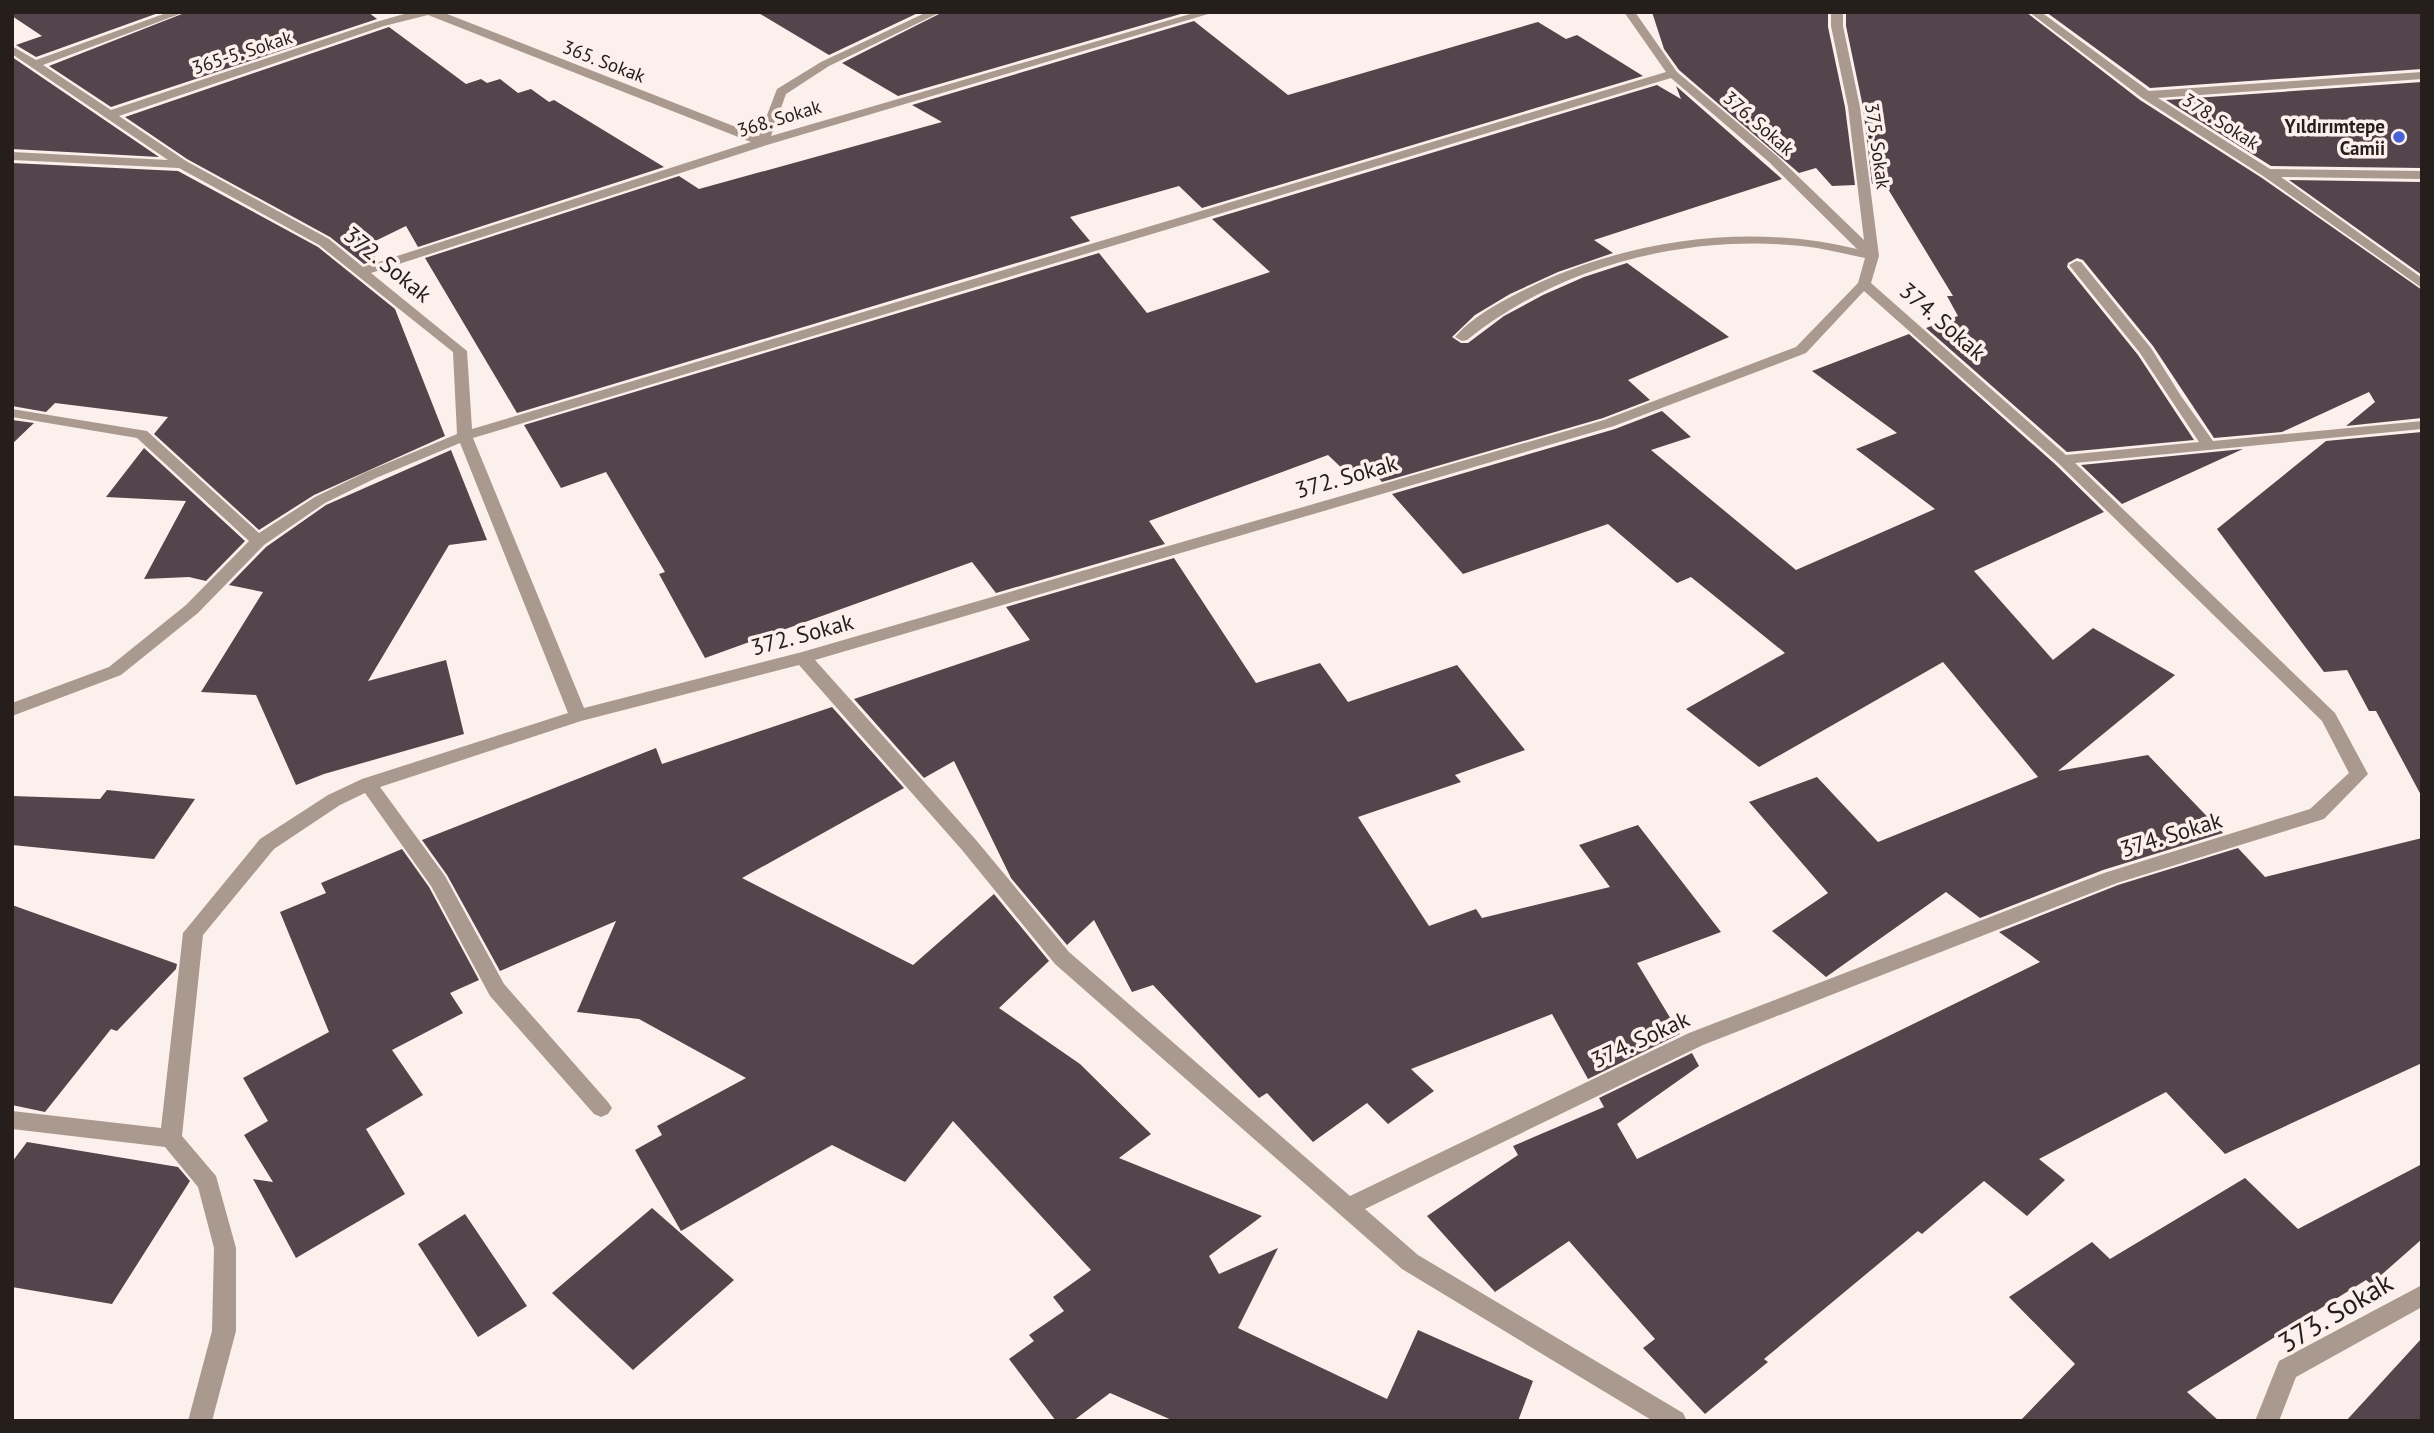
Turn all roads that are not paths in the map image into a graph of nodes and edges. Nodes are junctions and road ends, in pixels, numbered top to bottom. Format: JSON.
{"nodes":[{"id":1,"x":180,"y":12,"type":"edge"},
{"id":2,"x":425,"y":12,"type":"edge"},
{"id":3,"x":431,"y":12,"type":"edge"},
{"id":4,"x":936,"y":12,"type":"edge"},
{"id":5,"x":1210,"y":12,"type":"edge"},
{"id":6,"x":1629,"y":12,"type":"edge"},
{"id":7,"x":1838,"y":12,"type":"edge"},
{"id":8,"x":2035,"y":12,"type":"edge"},
{"id":9,"x":12,"y":50,"type":"edge"},
{"id":10,"x":35,"y":64,"type":"junction"},
{"id":11,"x":1673,"y":74,"type":"junction"},
{"id":12,"x":2422,"y":75,"type":"edge"},
{"id":13,"x":2146,"y":95,"type":"junction"},
{"id":14,"x":112,"y":114,"type":"junction"},
{"id":15,"x":764,"y":142,"type":"junction"},
{"id":16,"x":12,"y":156,"type":"edge"},
{"id":17,"x":183,"y":164,"type":"junction"},
{"id":18,"x":2267,"y":173,"type":"junction"},
{"id":19,"x":2422,"y":175,"type":"edge"},
{"id":20,"x":1872,"y":256,"type":"junction"},
{"id":21,"x":2076,"y":265,"type":"dead end"},
{"id":22,"x":361,"y":272,"type":"junction"},
{"id":23,"x":2422,"y":284,"type":"edge"},
{"id":24,"x":1864,"y":285,"type":"junction"},
{"id":25,"x":1462,"y":337,"type":"dead end"},
{"id":26,"x":12,"y":413,"type":"edge"},
{"id":27,"x":2422,"y":425,"type":"edge"},
{"id":28,"x":466,"y":436,"type":"junction"},
{"id":29,"x":2208,"y":444,"type":"junction"},
{"id":30,"x":2063,"y":460,"type":"junction"},
{"id":31,"x":258,"y":541,"type":"junction"},
{"id":32,"x":803,"y":658,"type":"junction"},
{"id":33,"x":12,"y":710,"type":"edge"},
{"id":34,"x":578,"y":716,"type":"junction"},
{"id":35,"x":368,"y":784,"type":"junction"},
{"id":36,"x":601,"y":1108,"type":"dead end"},
{"id":37,"x":12,"y":1120,"type":"edge"},
{"id":38,"x":170,"y":1138,"type":"junction"},
{"id":39,"x":1348,"y":1207,"type":"junction"},
{"id":40,"x":2422,"y":1295,"type":"edge"},
{"id":41,"x":200,"y":1421,"type":"edge"},
{"id":42,"x":1675,"y":1421,"type":"edge"},
{"id":43,"x":2267,"y":1421,"type":"edge"}],
"edges":[{"from":1,"to":10,"type":"street"},
{"from":2,"to":14,"type":"street","name":"365-5. Sokak"},
{"from":3,"to":15,"type":"street","name":"365. Sokak"},
{"from":4,"to":15,"type":"street"},
{"from":5,"to":15,"type":"street","name":"368. Sokak"},
{"from":6,"to":11,"type":"street","name":"376. Sokak"},
{"from":7,"to":20,"type":"street","name":"375. Sokak"},
{"from":8,"to":13,"type":"street","name":"378. Sokak"},
{"from":9,"to":10,"type":"street"},
{"from":10,"to":14,"type":"street"},
{"from":11,"to":20,"type":"street","name":"376. Sokak"},
{"from":11,"to":28,"type":"street"},
{"from":12,"to":13,"type":"street"},
{"from":13,"to":18,"type":"street","name":"378. Sokak"},
{"from":14,"to":17,"type":"street"},
{"from":15,"to":22,"type":"street","name":"368. Sokak"},
{"from":16,"to":17,"type":"street","name":"372. Sokak"},
{"from":17,"to":22,"type":"street","name":"372. Sokak"},
{"from":18,"to":19,"type":"street"},
{"from":18,"to":23,"type":"street","name":"378. Sokak"},
{"from":20,"to":24,"type":"street","name":"375. Sokak"},
{"from":20,"to":25,"type":"street"},
{"from":21,"to":29,"type":"street"},
{"from":22,"to":28,"type":"street","name":"372. Sokak"},
{"from":24,"to":30,"type":"street","name":"374. Sokak"},
{"from":24,"to":32,"type":"street","name":"372. Sokak"},
{"from":26,"to":31,"type":"street"},
{"from":27,"to":29,"type":"street"},
{"from":28,"to":31,"type":"street"},
{"from":28,"to":34,"type":"street","name":"372. Sokak"},
{"from":29,"to":30,"type":"street"},
{"from":30,"to":39,"type":"street","name":"374. Sokak"},
{"from":31,"to":33,"type":"street"},
{"from":32,"to":34,"type":"street","name":"372. Sokak"},
{"from":32,"to":39,"type":"street"},
{"from":34,"to":35,"type":"street"},
{"from":35,"to":36,"type":"street"},
{"from":35,"to":38,"type":"street"},
{"from":37,"to":38,"type":"street"},
{"from":38,"to":41,"type":"street"},
{"from":39,"to":42,"type":"street"},
{"from":40,"to":43,"type":"street","name":"373. Sokak"}]}
